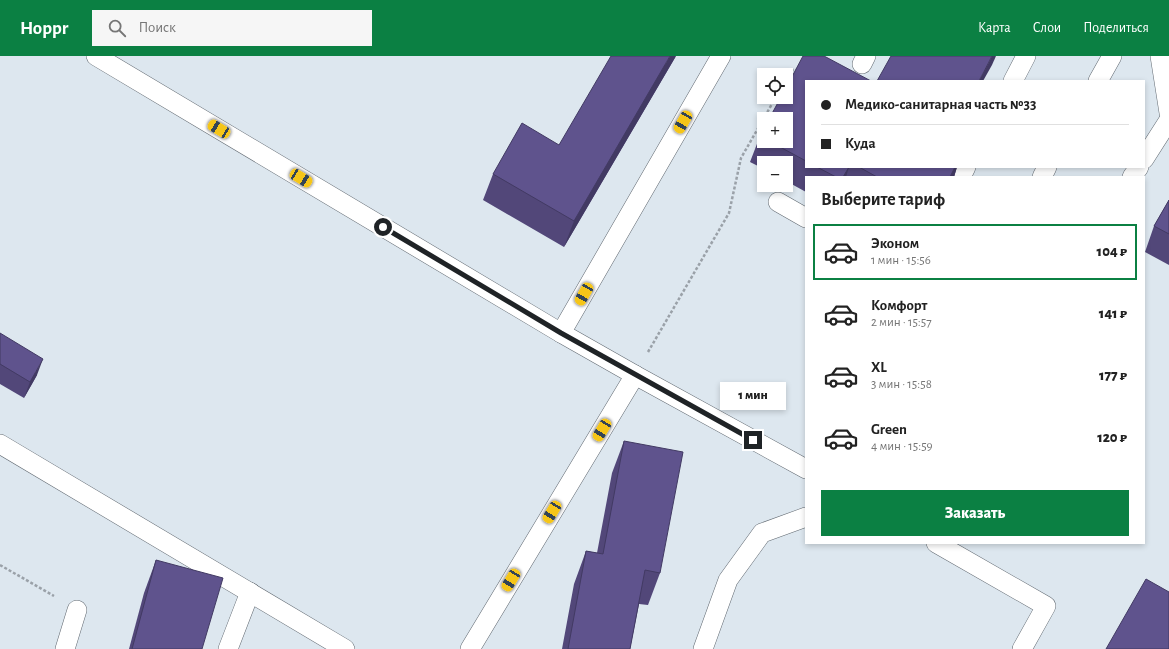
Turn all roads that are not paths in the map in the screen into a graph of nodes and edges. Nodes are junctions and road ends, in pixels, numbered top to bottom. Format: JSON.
{"nodes":[{"id":1,"x":96,"y":56,"type":"edge"},
{"id":2,"x":721,"y":56,"type":"edge"},
{"id":3,"x":1026,"y":56,"type":"edge"},
{"id":4,"x":1112,"y":56,"type":"edge"},
{"id":5,"x":1160,"y":56,"type":"edge"},
{"id":6,"x":1014,"y":80,"type":"edge"},
{"id":7,"x":1099,"y":80,"type":"edge"},
{"id":8,"x":1169,"y":113,"type":"edge"},
{"id":9,"x":1169,"y":120,"type":"edge"},
{"id":10,"x":1145,"y":157,"type":"edge"},
{"id":11,"x":778,"y":202,"type":"dead end"},
{"id":12,"x":805,"y":217,"type":"edge"},
{"id":13,"x":561,"y":333,"type":"junction"},
{"id":14,"x":635,"y":375,"type":"junction"},
{"id":15,"x":0,"y":444,"type":"edge"},
{"id":16,"x":805,"y":468,"type":"edge"},
{"id":17,"x":805,"y":517,"type":"edge"},
{"id":18,"x":938,"y":544,"type":"edge"},
{"id":19,"x":250,"y":592,"type":"junction"},
{"id":20,"x":76,"y":610,"type":"road end"},
{"id":21,"x":65,"y":649,"type":"edge"},
{"id":22,"x":228,"y":649,"type":"edge"},
{"id":23,"x":345,"y":649,"type":"edge"},
{"id":24,"x":470,"y":649,"type":"edge"},
{"id":25,"x":703,"y":649,"type":"edge"},
{"id":26,"x":1022,"y":649,"type":"edge"}],
"edges":[{"from":1,"to":13,"type":"lane"},
{"from":2,"to":13,"type":"lane"},
{"from":3,"to":6,"type":"lane"},
{"from":4,"to":7,"type":"lane"},
{"from":5,"to":8,"type":"lane"},
{"from":9,"to":10,"type":"lane"},
{"from":11,"to":12,"type":"lane"},
{"from":13,"to":14,"type":"lane"},
{"from":14,"to":16,"type":"lane"},
{"from":14,"to":24,"type":"lane"},
{"from":15,"to":19,"type":"lane"},
{"from":17,"to":25,"type":"lane"},
{"from":18,"to":26,"type":"lane"},
{"from":19,"to":22,"type":"lane"},
{"from":19,"to":23,"type":"lane"},
{"from":20,"to":21,"type":"lane"}]}
